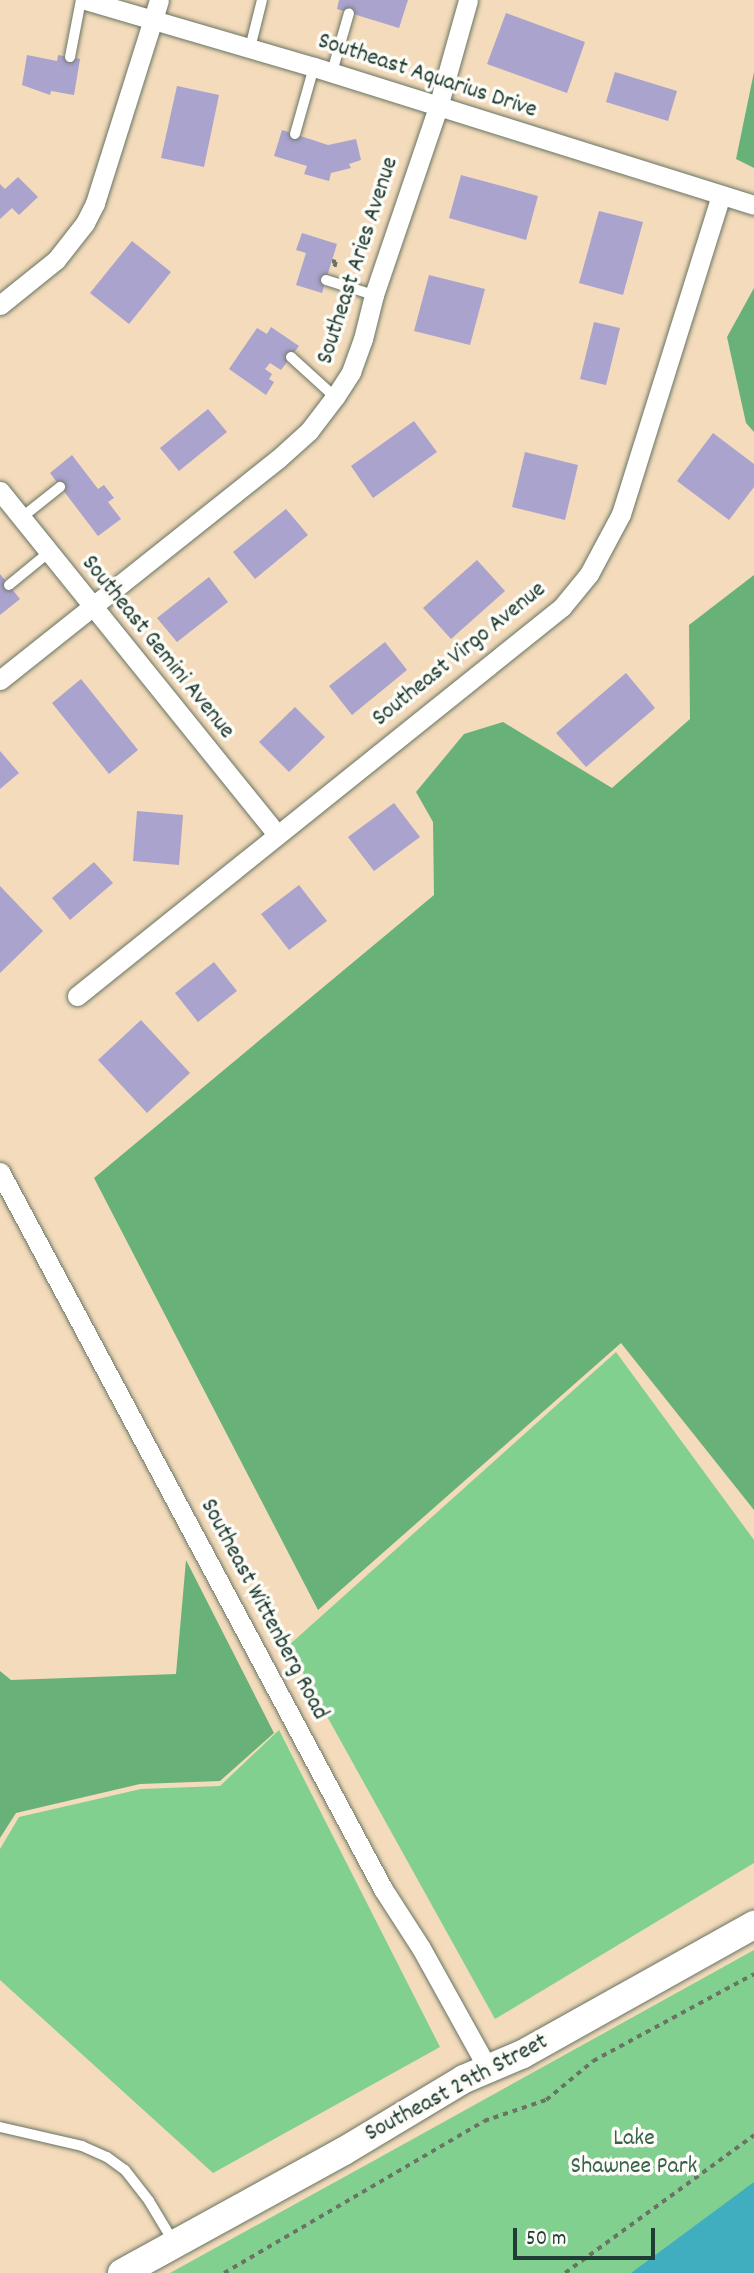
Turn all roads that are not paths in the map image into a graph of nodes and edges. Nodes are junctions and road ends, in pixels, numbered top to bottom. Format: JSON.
{"nodes":[{"id":1,"x":83,"y":0,"type":"edge"},
{"id":2,"x":159,"y":0,"type":"edge"},
{"id":3,"x":262,"y":0,"type":"edge"},
{"id":4,"x":468,"y":0,"type":"edge"},
{"id":5,"x":349,"y":12,"type":"dead end"},
{"id":6,"x":153,"y":21,"type":"junction"},
{"id":7,"x":250,"y":48,"type":"junction"},
{"id":8,"x":70,"y":57,"type":"dead end"},
{"id":9,"x":323,"y":70,"type":"junction"},
{"id":10,"x":438,"y":107,"type":"junction"},
{"id":11,"x":295,"y":134,"type":"dead end"},
{"id":12,"x":721,"y":195,"type":"junction"},
{"id":13,"x":754,"y":205,"type":"edge"},
{"id":14,"x":326,"y":280,"type":"dead end"},
{"id":15,"x":374,"y":295,"type":"junction"},
{"id":16,"x":0,"y":305,"type":"edge"},
{"id":17,"x":291,"y":357,"type":"dead end"},
{"id":18,"x":335,"y":397,"type":"junction"},
{"id":19,"x":61,"y":487,"type":"dead end"},
{"id":20,"x":0,"y":492,"type":"edge"},
{"id":21,"x":21,"y":518,"type":"junction"},
{"id":22,"x":48,"y":553,"type":"junction"},
{"id":23,"x":9,"y":585,"type":"dead end"},
{"id":24,"x":90,"y":607,"type":"junction"},
{"id":25,"x":0,"y":680,"type":"edge"},
{"id":26,"x":277,"y":834,"type":"junction"},
{"id":27,"x":77,"y":996,"type":"dead end"},
{"id":28,"x":0,"y":1172,"type":"edge"},
{"id":29,"x":754,"y":1926,"type":"edge"},
{"id":30,"x":488,"y":2069,"type":"junction"},
{"id":31,"x":0,"y":2127,"type":"edge"},
{"id":32,"x":175,"y":2244,"type":"junction"},
{"id":33,"x":122,"y":2273,"type":"edge"}],
"edges":[{"from":1,"to":6,"type":"street","name":"Southeast Aquarius Drive"},
{"from":1,"to":8,"type":"lane"},
{"from":2,"to":6,"type":"street"},
{"from":3,"to":7,"type":"lane"},
{"from":4,"to":10,"type":"street","name":"Southeast Aries Avenue"},
{"from":5,"to":9,"type":"lane"},
{"from":6,"to":7,"type":"street","name":"Southeast Aquarius Drive"},
{"from":6,"to":16,"type":"street"},
{"from":7,"to":9,"type":"street","name":"Southeast Aquarius Drive"},
{"from":9,"to":10,"type":"street","name":"Southeast Aquarius Drive"},
{"from":9,"to":11,"type":"lane"},
{"from":10,"to":12,"type":"street","name":"Southeast Aquarius Drive"},
{"from":10,"to":15,"type":"street","name":"Southeast Aries Avenue"},
{"from":12,"to":13,"type":"street","name":"Southeast Aquarius Drive"},
{"from":12,"to":26,"type":"street","name":"Southeast Virgo Avenue"},
{"from":14,"to":15,"type":"lane"},
{"from":15,"to":18,"type":"street","name":"Southeast Aries Avenue"},
{"from":17,"to":18,"type":"lane"},
{"from":18,"to":24,"type":"street","name":"Southeast Aries Avenue"},
{"from":19,"to":21,"type":"lane"},
{"from":20,"to":21,"type":"street","name":"Southeast Gemini Avenue"},
{"from":21,"to":22,"type":"street","name":"Southeast Gemini Avenue"},
{"from":22,"to":23,"type":"lane"},
{"from":22,"to":24,"type":"street","name":"Southeast Gemini Avenue"},
{"from":24,"to":25,"type":"street","name":"Southeast Aries Avenue"},
{"from":24,"to":26,"type":"street","name":"Southeast Gemini Avenue"},
{"from":26,"to":27,"type":"street","name":"Southeast Virgo Avenue"},
{"from":28,"to":30,"type":"street","name":"Southeast Wittenberg Road"},
{"from":29,"to":30,"type":"main road","name":"Southeast 29th Street"},
{"from":30,"to":32,"type":"main road","name":"Southeast 29th Street"},
{"from":31,"to":32,"type":"lane"},
{"from":32,"to":33,"type":"main road","name":"Southeast 29th Street"}]}
